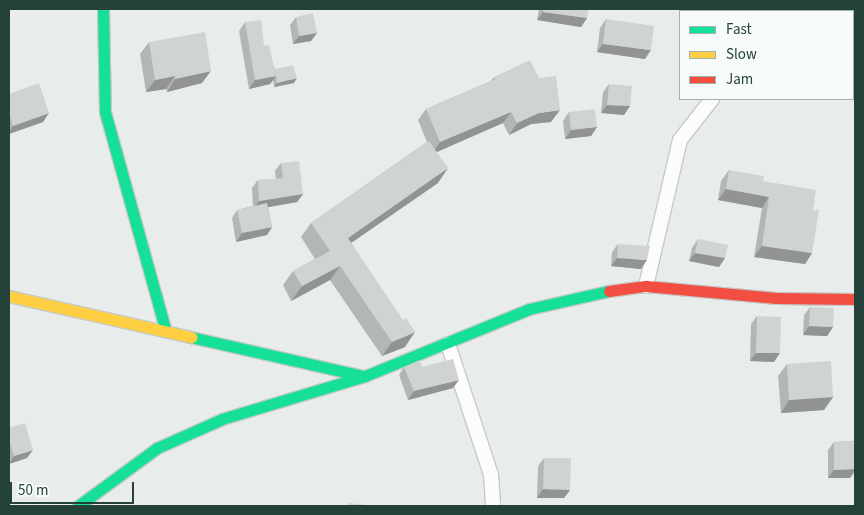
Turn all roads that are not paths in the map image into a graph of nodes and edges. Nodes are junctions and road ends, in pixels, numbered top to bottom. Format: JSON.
{"nodes":[{"id":1,"x":103,"y":9,"type":"edge"},
{"id":2,"x":711,"y":100,"type":"edge"},
{"id":3,"x":646,"y":286,"type":"junction"},
{"id":4,"x":9,"y":296,"type":"edge"},
{"id":5,"x":855,"y":300,"type":"edge"},
{"id":6,"x":165,"y":329,"type":"junction"},
{"id":7,"x":448,"y":344,"type":"junction"},
{"id":8,"x":365,"y":376,"type":"junction"},
{"id":9,"x":78,"y":506,"type":"edge"},
{"id":10,"x":493,"y":506,"type":"edge"}],
"edges":[{"from":1,"to":6,"type":"street"},
{"from":2,"to":3,"type":"street"},
{"from":3,"to":5,"type":"street"},
{"from":3,"to":7,"type":"street"},
{"from":4,"to":6,"type":"street"},
{"from":6,"to":8,"type":"street"},
{"from":7,"to":8,"type":"street"},
{"from":7,"to":10,"type":"street"},
{"from":8,"to":9,"type":"street"}]}
